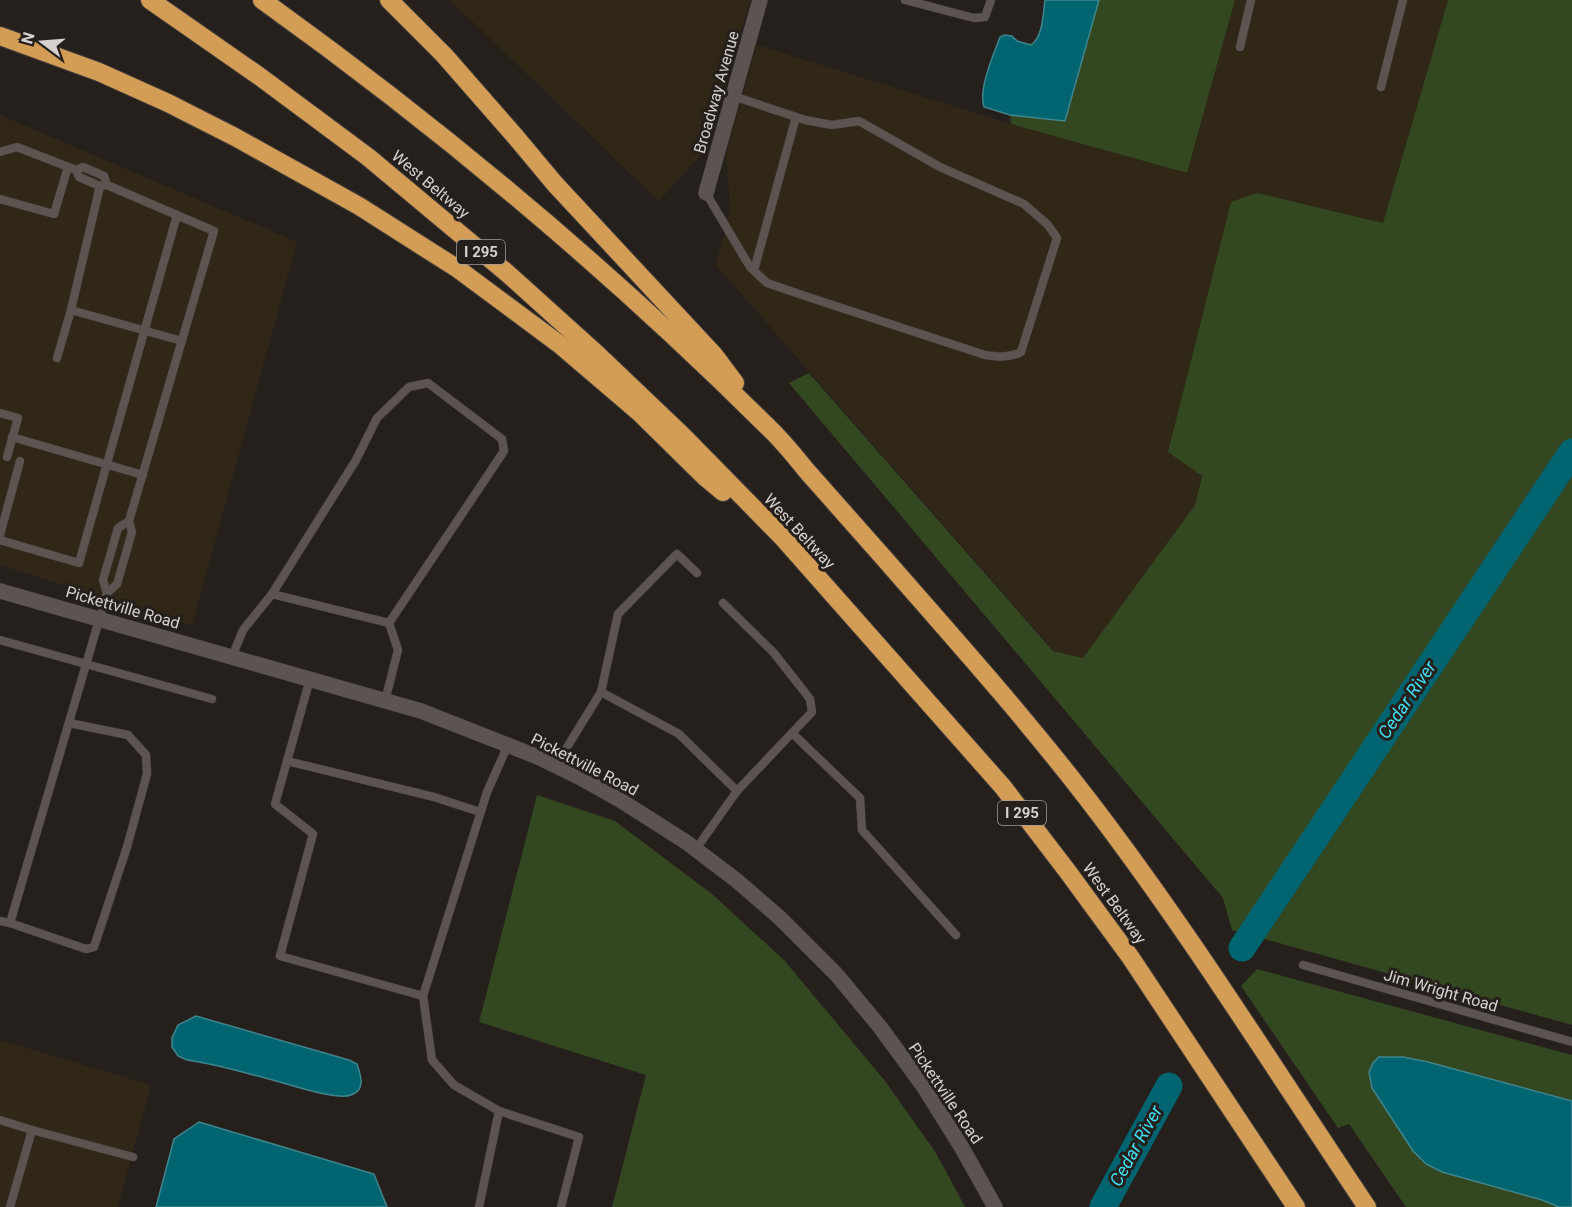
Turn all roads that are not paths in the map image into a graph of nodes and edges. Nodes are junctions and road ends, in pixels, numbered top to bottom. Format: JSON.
{"nodes":[{"id":1,"x":150,"y":0,"type":"edge"},
{"id":2,"x":262,"y":0,"type":"edge"},
{"id":3,"x":388,"y":0,"type":"edge"},
{"id":4,"x":760,"y":0,"type":"edge"},
{"id":5,"x":905,"y":0,"type":"edge"},
{"id":6,"x":991,"y":0,"type":"edge"},
{"id":7,"x":1251,"y":0,"type":"edge"},
{"id":8,"x":1403,"y":0,"type":"edge"},
{"id":9,"x":0,"y":36,"type":"edge"},
{"id":10,"x":1239,"y":47,"type":"dead end"},
{"id":11,"x":1381,"y":87,"type":"dead end"},
{"id":12,"x":733,"y":96,"type":"junction"},
{"id":13,"x":796,"y":117,"type":"junction"},
{"id":14,"x":0,"y":152,"type":"edge"},
{"id":15,"x":72,"y":169,"type":"junction"},
{"id":16,"x":104,"y":185,"type":"junction"},
{"id":17,"x":706,"y":194,"type":"joint"},
{"id":18,"x":0,"y":199,"type":"edge"},
{"id":19,"x":177,"y":215,"type":"junction"},
{"id":20,"x":754,"y":270,"type":"junction"},
{"id":21,"x":71,"y":310,"type":"junction"},
{"id":22,"x":144,"y":331,"type":"junction"},
{"id":23,"x":182,"y":341,"type":"junction"},
{"id":24,"x":57,"y":358,"type":"dead end"},
{"id":25,"x":0,"y":413,"type":"edge"},
{"id":26,"x":771,"y":430,"type":"junction"},
{"id":27,"x":12,"y":437,"type":"junction"},
{"id":28,"x":7,"y":457,"type":"dead end"},
{"id":29,"x":20,"y":460,"type":"dead end"},
{"id":30,"x":106,"y":464,"type":"junction"},
{"id":31,"x":142,"y":475,"type":"junction"},
{"id":32,"x":129,"y":521,"type":"junction"},
{"id":33,"x":0,"y":535,"type":"edge"},
{"id":34,"x":783,"y":538,"type":"junction"},
{"id":35,"x":0,"y":540,"type":"edge"},
{"id":36,"x":697,"y":573,"type":"dead end"},
{"id":37,"x":0,"y":591,"type":"edge"},
{"id":38,"x":107,"y":593,"type":"junction"},
{"id":39,"x":272,"y":594,"type":"junction"},
{"id":40,"x":723,"y":603,"type":"dead end"},
{"id":41,"x":99,"y":619,"type":"junction"},
{"id":42,"x":389,"y":623,"type":"junction"},
{"id":43,"x":0,"y":640,"type":"edge"},
{"id":44,"x":232,"y":657,"type":"junction"},
{"id":45,"x":86,"y":663,"type":"junction"},
{"id":46,"x":310,"y":680,"type":"junction"},
{"id":47,"x":601,"y":692,"type":"junction"},
{"id":48,"x":212,"y":699,"type":"dead end"},
{"id":49,"x":385,"y":701,"type":"junction"},
{"id":50,"x":69,"y":723,"type":"junction"},
{"id":51,"x":792,"y":734,"type":"junction"},
{"id":52,"x":508,"y":745,"type":"junction"},
{"id":53,"x":286,"y":761,"type":"junction"},
{"id":54,"x":556,"y":765,"type":"junction"},
{"id":55,"x":736,"y":791,"type":"junction"},
{"id":56,"x":480,"y":812,"type":"junction"},
{"id":57,"x":696,"y":849,"type":"junction"},
{"id":58,"x":0,"y":921,"type":"edge"},
{"id":59,"x":10,"y":923,"type":"junction"},
{"id":60,"x":956,"y":935,"type":"dead end"},
{"id":61,"x":1303,"y":965,"type":"dead end"},
{"id":62,"x":423,"y":996,"type":"junction"},
{"id":63,"x":1572,"y":1042,"type":"edge"},
{"id":64,"x":499,"y":1111,"type":"junction"},
{"id":65,"x":0,"y":1120,"type":"edge"},
{"id":66,"x":32,"y":1130,"type":"junction"},
{"id":67,"x":133,"y":1157,"type":"dead end"},
{"id":68,"x":10,"y":1207,"type":"edge"},
{"id":69,"x":478,"y":1207,"type":"edge"},
{"id":70,"x":561,"y":1207,"type":"edge"},
{"id":71,"x":995,"y":1207,"type":"edge"},
{"id":72,"x":1296,"y":1207,"type":"edge"},
{"id":73,"x":1367,"y":1207,"type":"edge"}],
"edges":[{"from":1,"to":34,"type":"highway","name":"West Beltway","number":"I 295"},
{"from":2,"to":26,"type":"highway"},
{"from":3,"to":26,"type":"highway"},
{"from":4,"to":12,"type":"street","name":"Broadway Avenue"},
{"from":5,"to":6,"type":"lane"},
{"from":7,"to":10,"type":"lane"},
{"from":8,"to":11,"type":"lane"},
{"from":9,"to":34,"type":"highway"},
{"from":12,"to":13,"type":"lane"},
{"from":12,"to":17,"type":"street","name":"Broadway Avenue"},
{"from":13,"to":20,"type":"lane"},
{"from":13,"to":20,"type":"lane"},
{"from":14,"to":15,"type":"lane"},
{"from":15,"to":16,"type":"lane"},
{"from":15,"to":18,"type":"lane"},
{"from":16,"to":19,"type":"lane"},
{"from":16,"to":21,"type":"lane"},
{"from":17,"to":20,"type":"lane"},
{"from":19,"to":22,"type":"lane"},
{"from":19,"to":23,"type":"lane"},
{"from":21,"to":22,"type":"lane"},
{"from":21,"to":24,"type":"lane"},
{"from":22,"to":23,"type":"lane"},
{"from":22,"to":30,"type":"lane"},
{"from":23,"to":31,"type":"lane"},
{"from":25,"to":27,"type":"lane"},
{"from":26,"to":73,"type":"highway"},
{"from":27,"to":28,"type":"lane"},
{"from":27,"to":30,"type":"lane"},
{"from":29,"to":33,"type":"lane"},
{"from":30,"to":31,"type":"lane"},
{"from":30,"to":35,"type":"lane"},
{"from":31,"to":32,"type":"lane"},
{"from":32,"to":38,"type":"lane"},
{"from":32,"to":38,"type":"lane"},
{"from":34,"to":72,"type":"highway","name":"West Beltway","number":"I 295"},
{"from":36,"to":47,"type":"lane"},
{"from":37,"to":41,"type":"street","name":"Pickettville Road"},
{"from":38,"to":41,"type":"lane"},
{"from":39,"to":42,"type":"lane"},
{"from":39,"to":42,"type":"lane"},
{"from":39,"to":44,"type":"lane"},
{"from":40,"to":51,"type":"lane"},
{"from":41,"to":44,"type":"street","name":"Pickettville Road"},
{"from":41,"to":45,"type":"lane"},
{"from":42,"to":49,"type":"lane"},
{"from":43,"to":45,"type":"lane"},
{"from":44,"to":46,"type":"street","name":"Pickettville Road"},
{"from":45,"to":48,"type":"lane"},
{"from":45,"to":50,"type":"lane"},
{"from":46,"to":49,"type":"street","name":"Pickettville Road"},
{"from":46,"to":53,"type":"lane"},
{"from":47,"to":54,"type":"lane"},
{"from":47,"to":55,"type":"lane"},
{"from":49,"to":52,"type":"street","name":"Pickettville Road"},
{"from":50,"to":59,"type":"lane"},
{"from":50,"to":59,"type":"lane"},
{"from":51,"to":55,"type":"lane"},
{"from":51,"to":60,"type":"lane"},
{"from":52,"to":54,"type":"street","name":"Pickettville Road"},
{"from":52,"to":56,"type":"lane"},
{"from":53,"to":56,"type":"lane"},
{"from":53,"to":62,"type":"lane"},
{"from":54,"to":57,"type":"street","name":"Pickettville Road"},
{"from":55,"to":57,"type":"lane"},
{"from":56,"to":62,"type":"lane"},
{"from":57,"to":71,"type":"street","name":"Pickettville Road"},
{"from":58,"to":59,"type":"lane"},
{"from":61,"to":63,"type":"lane","name":"Jim Wright Road"},
{"from":62,"to":64,"type":"lane"},
{"from":64,"to":69,"type":"lane"},
{"from":64,"to":70,"type":"lane"},
{"from":65,"to":66,"type":"lane"},
{"from":66,"to":67,"type":"lane"},
{"from":66,"to":68,"type":"lane"}]}
